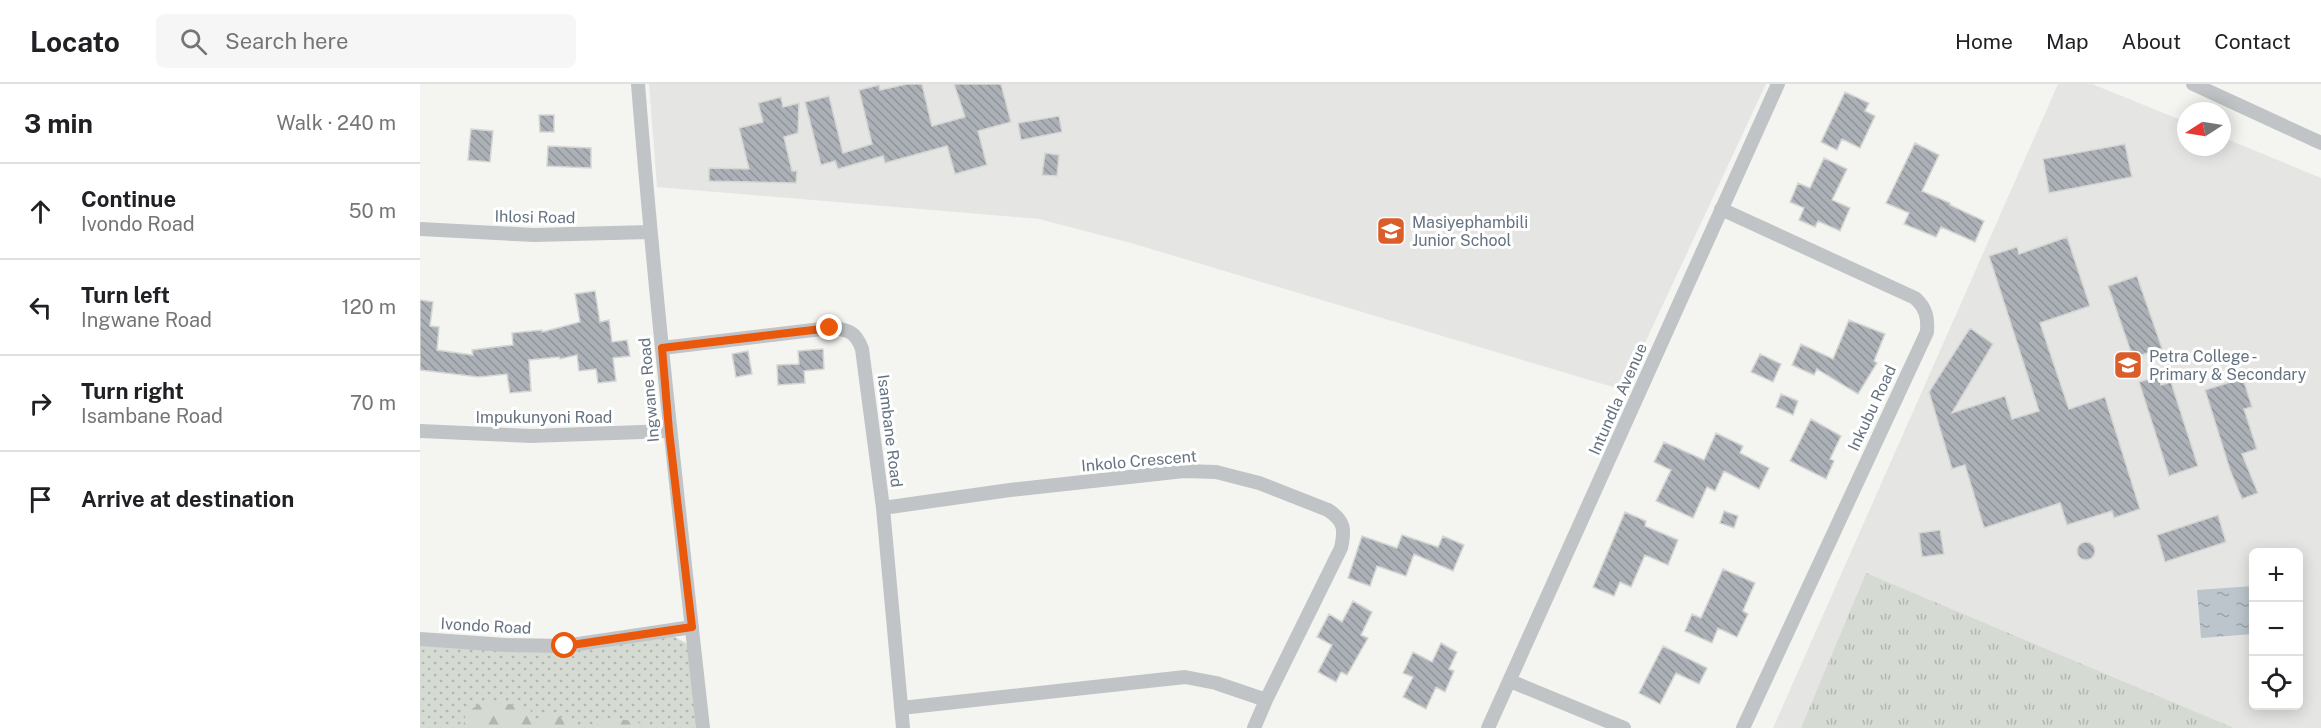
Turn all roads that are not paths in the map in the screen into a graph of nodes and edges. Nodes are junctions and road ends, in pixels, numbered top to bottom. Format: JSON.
{"nodes":[{"id":1,"x":638,"y":84,"type":"edge"},
{"id":2,"x":1778,"y":84,"type":"edge"},
{"id":3,"x":2193,"y":84,"type":"edge"},
{"id":4,"x":2321,"y":142,"type":"edge"},
{"id":5,"x":1721,"y":209,"type":"junction"},
{"id":6,"x":420,"y":229,"type":"edge"},
{"id":7,"x":650,"y":232,"type":"junction"},
{"id":8,"x":662,"y":348,"type":"junction"},
{"id":9,"x":420,"y":431,"type":"edge"},
{"id":10,"x":669,"y":431,"type":"junction"},
{"id":11,"x":883,"y":508,"type":"junction"},
{"id":12,"x":692,"y":627,"type":"junction"},
{"id":13,"x":420,"y":639,"type":"edge"},
{"id":14,"x":1510,"y":681,"type":"junction"},
{"id":15,"x":1266,"y":700,"type":"junction"},
{"id":16,"x":901,"y":708,"type":"junction"},
{"id":17,"x":703,"y":728,"type":"edge"},
{"id":18,"x":903,"y":728,"type":"edge"},
{"id":19,"x":1254,"y":728,"type":"edge"},
{"id":20,"x":1488,"y":728,"type":"edge"},
{"id":21,"x":1624,"y":728,"type":"edge"},
{"id":22,"x":1743,"y":728,"type":"edge"}],
"edges":[{"from":1,"to":7,"type":"street","name":"Ingwane Road"},
{"from":2,"to":5,"type":"street","name":"Intundla Avenue"},
{"from":3,"to":4,"type":"street"},
{"from":5,"to":14,"type":"street","name":"Intundla Avenue"},
{"from":5,"to":22,"type":"street","name":"Inkubu Road"},
{"from":6,"to":7,"type":"street","name":"Ihlosi Road"},
{"from":7,"to":8,"type":"street","name":"Ingwane Road"},
{"from":8,"to":10,"type":"street","name":"Ingwane Road"},
{"from":8,"to":11,"type":"street","name":"Isambane Road"},
{"from":9,"to":10,"type":"street","name":"Impukunyoni Road"},
{"from":10,"to":12,"type":"street","name":"Ingwane Road"},
{"from":11,"to":15,"type":"street","name":"Inkolo Crescent"},
{"from":11,"to":16,"type":"street","name":"Isambane Road"},
{"from":12,"to":13,"type":"street","name":"Ivondo Road"},
{"from":12,"to":17,"type":"street","name":"Ingwane Road"},
{"from":14,"to":20,"type":"street","name":"Intundla Avenue"},
{"from":14,"to":21,"type":"street"},
{"from":15,"to":16,"type":"street"},
{"from":15,"to":19,"type":"street","name":"Inkolo Crescent"},
{"from":16,"to":18,"type":"street","name":"Isambane Road"}]}
